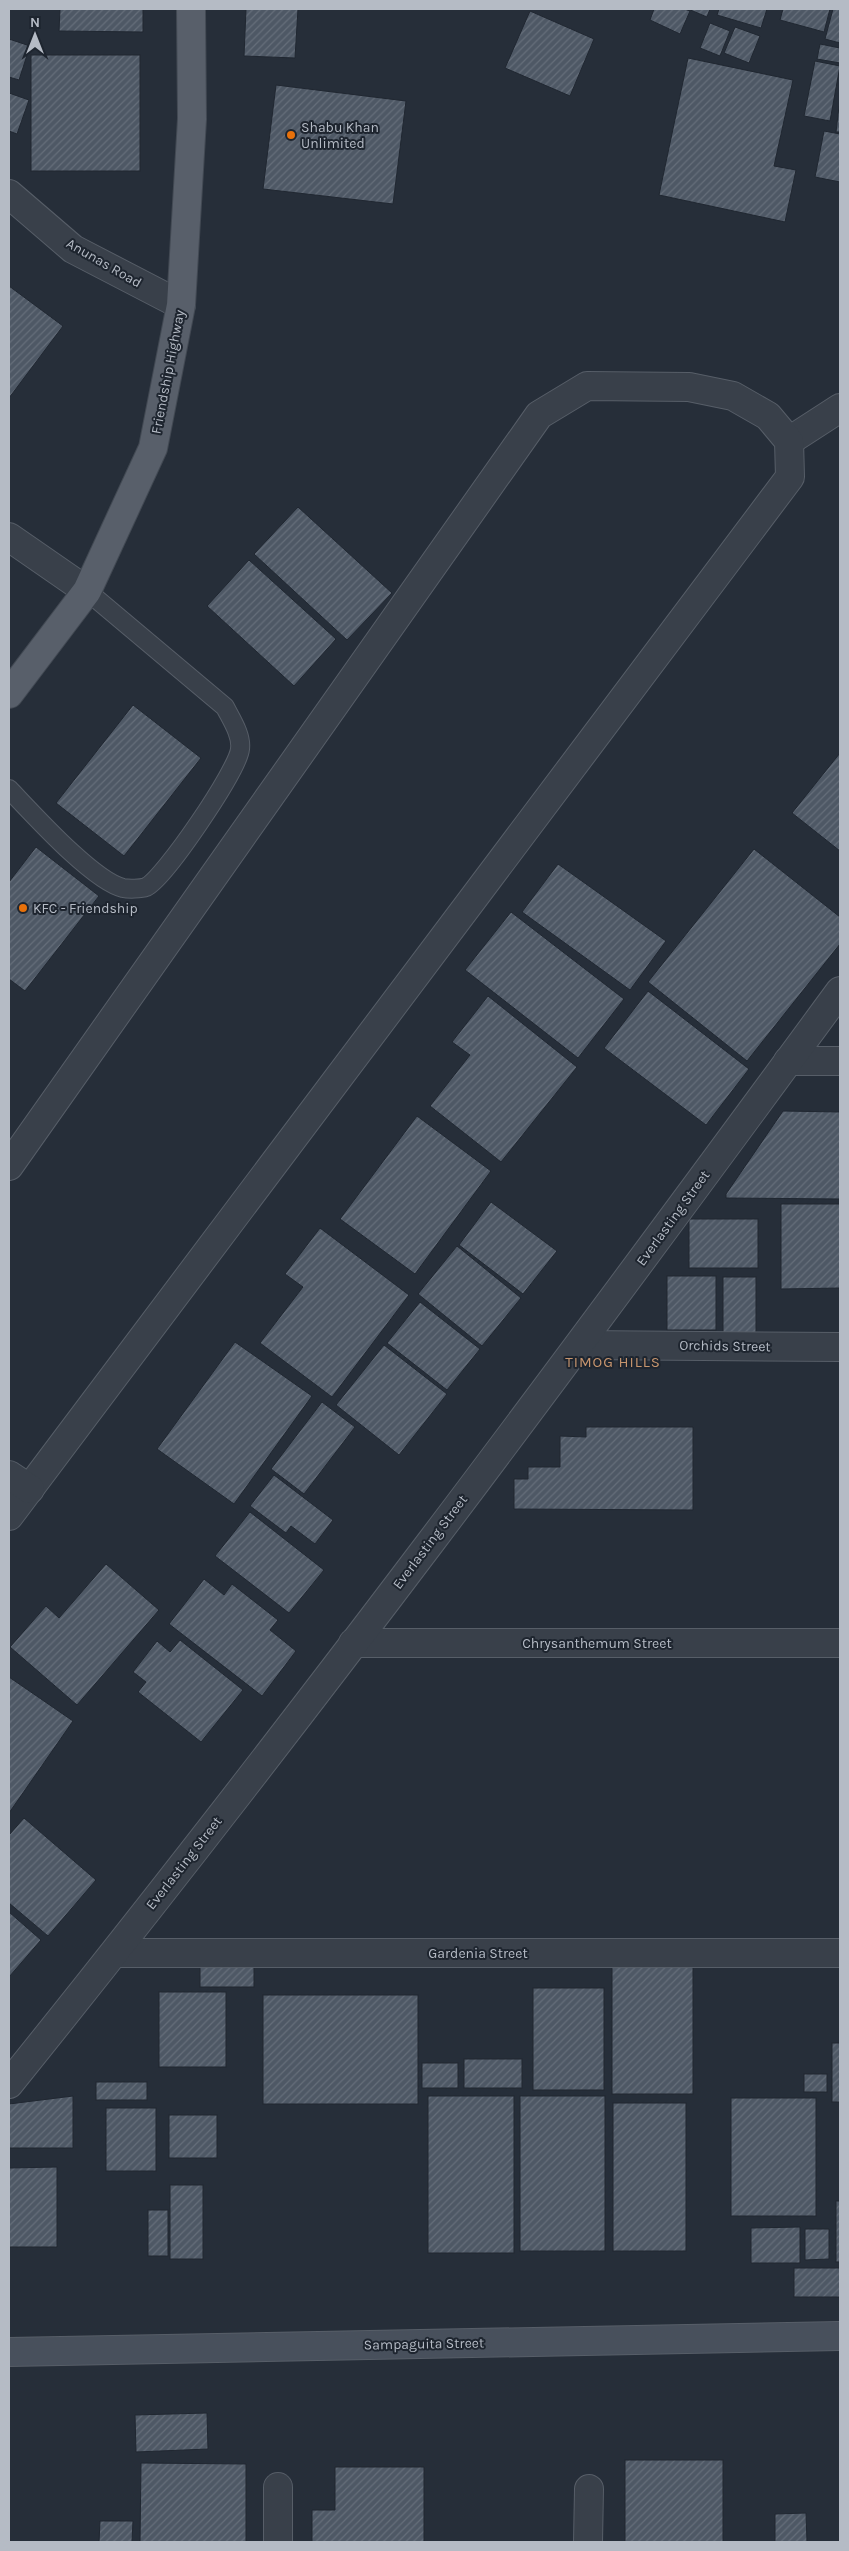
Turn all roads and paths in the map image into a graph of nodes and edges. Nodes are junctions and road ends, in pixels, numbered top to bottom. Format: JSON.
{"nodes":[{"id":1,"x":191,"y":9,"type":"edge"},
{"id":2,"x":9,"y":194,"type":"edge"},
{"id":3,"x":181,"y":305,"type":"junction"},
{"id":4,"x":840,"y":408,"type":"edge"},
{"id":5,"x":789,"y":441,"type":"junction"},
{"id":6,"x":9,"y":537,"type":"edge"},
{"id":7,"x":87,"y":591,"type":"junction"},
{"id":8,"x":9,"y":694,"type":"edge"},
{"id":9,"x":9,"y":789,"type":"edge"},
{"id":10,"x":840,"y":991,"type":"edge"},
{"id":11,"x":788,"y":1061,"type":"junction"},
{"id":12,"x":840,"y":1061,"type":"edge"},
{"id":13,"x":9,"y":1166,"type":"edge"},
{"id":14,"x":580,"y":1345,"type":"junction"},
{"id":15,"x":840,"y":1347,"type":"edge"},
{"id":16,"x":19,"y":1482,"type":"edge"},
{"id":17,"x":9,"y":1516,"type":"edge"},
{"id":18,"x":353,"y":1643,"type":"junction"},
{"id":19,"x":840,"y":1643,"type":"edge"},
{"id":20,"x":115,"y":1953,"type":"junction"},
{"id":21,"x":840,"y":1953,"type":"edge"},
{"id":22,"x":9,"y":2084,"type":"edge"},
{"id":23,"x":840,"y":2336,"type":"edge"},
{"id":24,"x":9,"y":2352,"type":"edge"},
{"id":25,"x":278,"y":2486,"type":"dead end"},
{"id":26,"x":589,"y":2488,"type":"dead end"},
{"id":27,"x":278,"y":2542,"type":"edge"},
{"id":28,"x":588,"y":2542,"type":"edge"}],
"edges":[{"from":1,"to":3,"type":"main road","name":"Friendship Highway"},
{"from":2,"to":3,"type":"street","name":"Anunas Road"},
{"from":3,"to":7,"type":"main road","name":"Friendship Highway"},
{"from":4,"to":5,"type":"street"},
{"from":5,"to":13,"type":"street"},
{"from":5,"to":16,"type":"street"},
{"from":6,"to":7,"type":"street"},
{"from":7,"to":8,"type":"main road","name":"Friendship Highway"},
{"from":7,"to":9,"type":"lane"},
{"from":10,"to":11,"type":"street","name":"Everlasting Street"},
{"from":11,"to":12,"type":"street"},
{"from":11,"to":14,"type":"street","name":"Everlasting Street"},
{"from":14,"to":15,"type":"street","name":"Orchids Street"},
{"from":14,"to":18,"type":"street","name":"Everlasting Street"},
{"from":16,"to":17,"type":"street"},
{"from":18,"to":19,"type":"street","name":"Chrysanthemum Street"},
{"from":18,"to":20,"type":"street","name":"Everlasting Street"},
{"from":20,"to":21,"type":"street","name":"Gardenia Street"},
{"from":20,"to":22,"type":"street","name":"Everlasting Street"},
{"from":23,"to":24,"type":"main road","name":"Sampaguita Street"},
{"from":25,"to":27,"type":"street"},
{"from":26,"to":28,"type":"street"}]}
